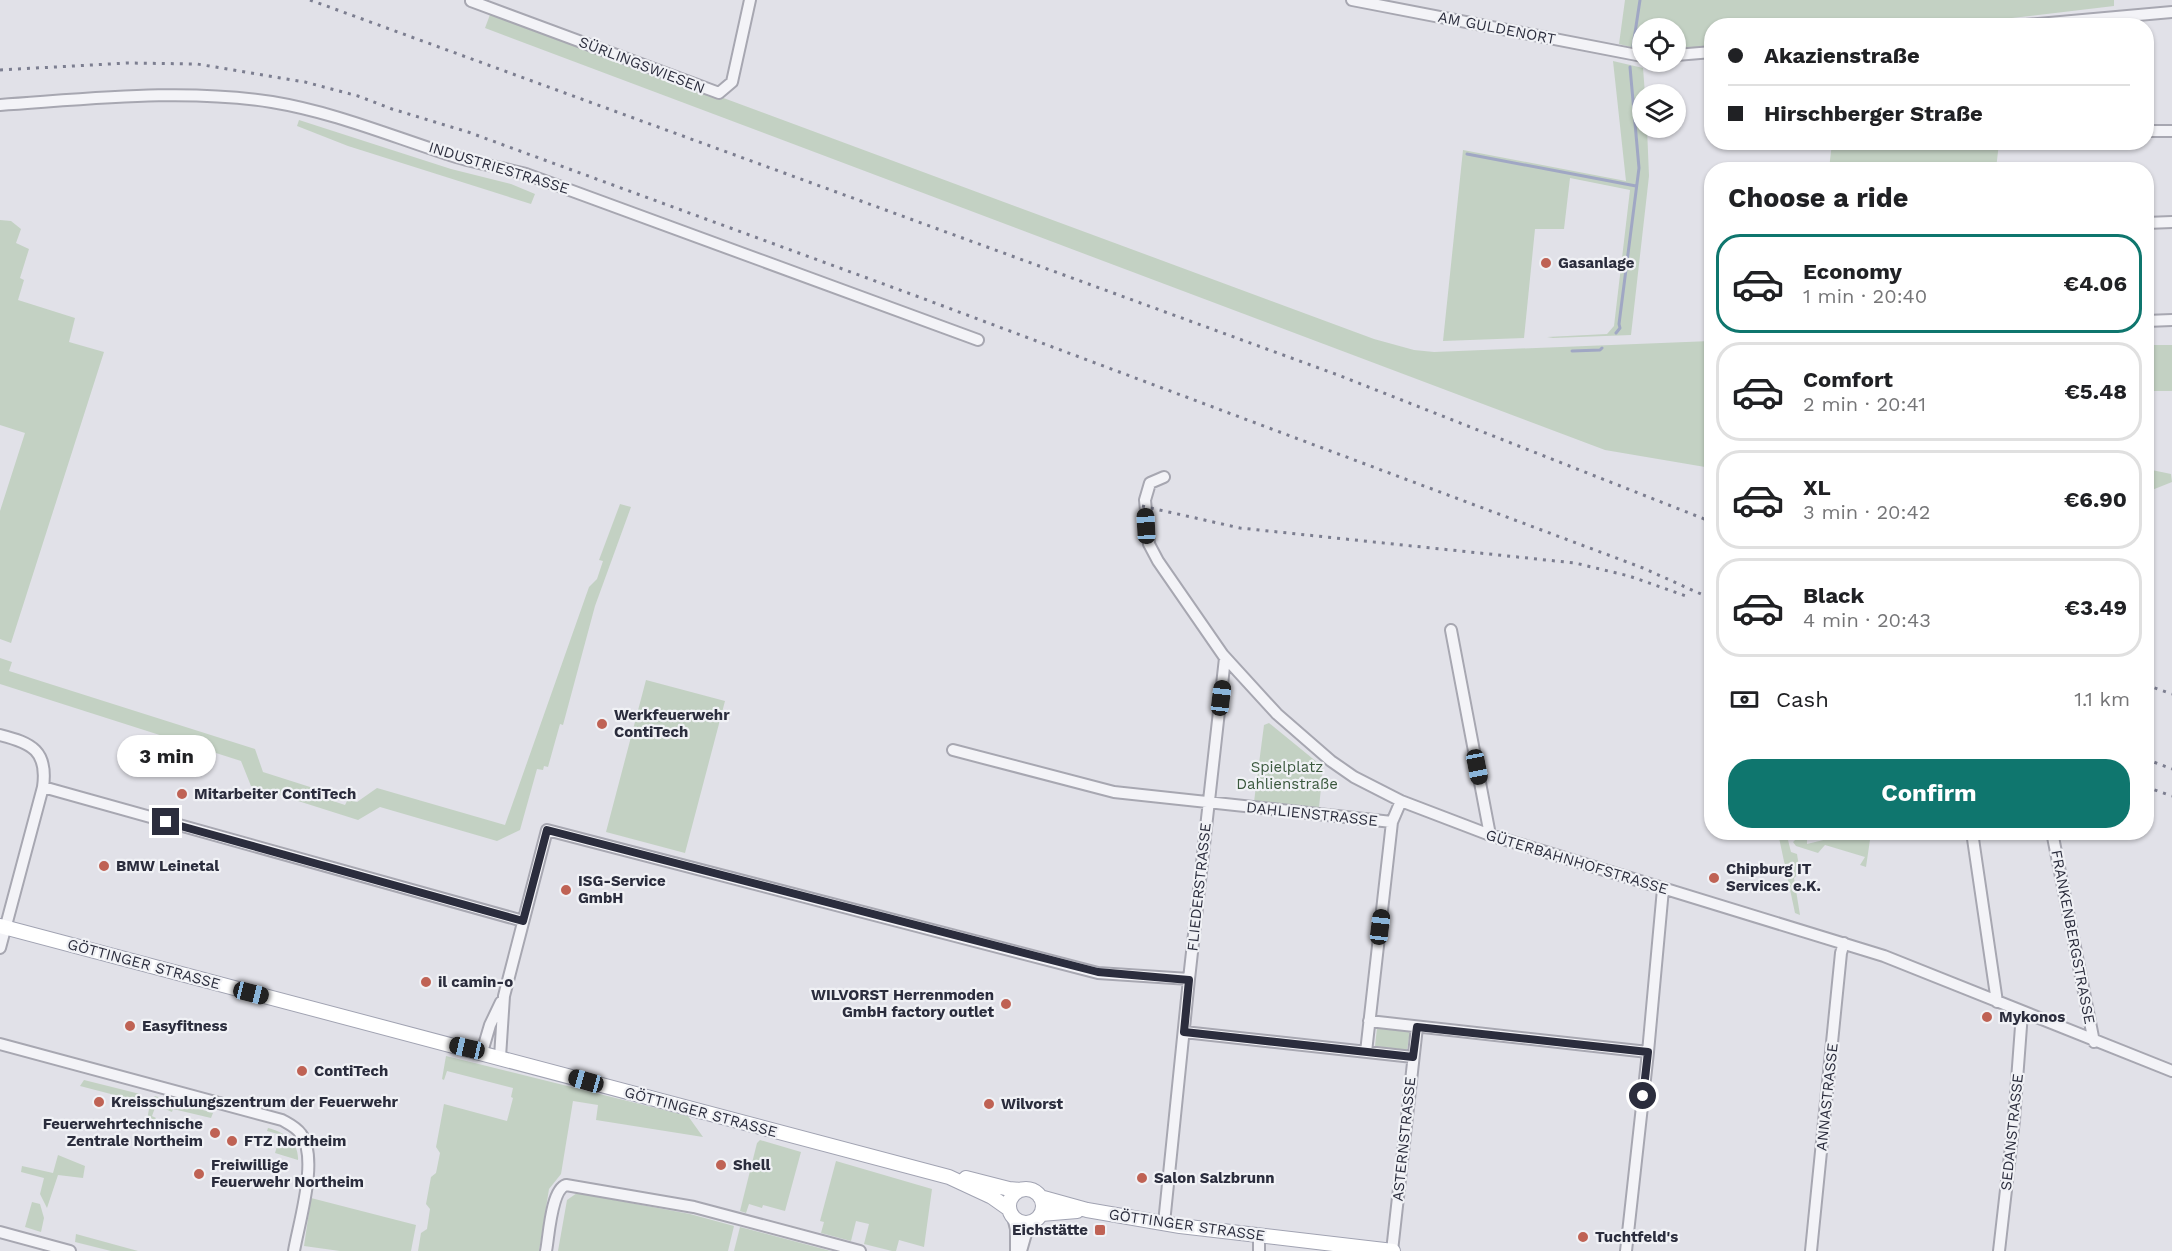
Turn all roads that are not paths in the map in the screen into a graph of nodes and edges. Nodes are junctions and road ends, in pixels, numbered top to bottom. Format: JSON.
{"nodes":[{"id":1,"x":471,"y":0,"type":"edge"},
{"id":2,"x":750,"y":0,"type":"edge"},
{"id":3,"x":1352,"y":0,"type":"edge"},
{"id":4,"x":2172,"y":12,"type":"edge"},
{"id":5,"x":2104,"y":18,"type":"edge"},
{"id":6,"x":1704,"y":53,"type":"edge"},
{"id":7,"x":1632,"y":54,"type":"edge"},
{"id":8,"x":1686,"y":54,"type":"edge"},
{"id":9,"x":0,"y":105,"type":"edge"},
{"id":10,"x":2154,"y":131,"type":"edge"},
{"id":11,"x":2172,"y":131,"type":"edge"},
{"id":12,"x":2172,"y":222,"type":"edge"},
{"id":13,"x":2154,"y":223,"type":"edge"},
{"id":14,"x":2172,"y":320,"type":"edge"},
{"id":15,"x":2154,"y":321,"type":"edge"},
{"id":16,"x":978,"y":340,"type":"dead end"},
{"id":17,"x":1164,"y":477,"type":"dead end"},
{"id":18,"x":1451,"y":630,"type":"dead end"},
{"id":19,"x":1225,"y":658,"type":"junction"},
{"id":20,"x":0,"y":735,"type":"edge"},
{"id":21,"x":953,"y":750,"type":"dead end"},
{"id":22,"x":43,"y":787,"type":"junction"},
{"id":23,"x":1401,"y":801,"type":"junction"},
{"id":24,"x":1208,"y":803,"type":"junction"},
{"id":25,"x":1392,"y":822,"type":"junction"},
{"id":26,"x":1490,"y":836,"type":"junction"},
{"id":27,"x":1973,"y":840,"type":"edge"},
{"id":28,"x":2054,"y":840,"type":"edge"},
{"id":29,"x":1663,"y":889,"type":"junction"},
{"id":30,"x":523,"y":921,"type":"junction"},
{"id":31,"x":3,"y":927,"type":"edge"},
{"id":32,"x":1844,"y":944,"type":"junction"},
{"id":33,"x":0,"y":948,"type":"edge"},
{"id":34,"x":1189,"y":980,"type":"junction"},
{"id":35,"x":504,"y":996,"type":"junction"},
{"id":36,"x":1997,"y":1002,"type":"junction"},
{"id":37,"x":2022,"y":1013,"type":"junction"},
{"id":38,"x":1370,"y":1021,"type":"junction"},
{"id":39,"x":1417,"y":1027,"type":"junction"},
{"id":40,"x":1184,"y":1032,"type":"junction"},
{"id":41,"x":2094,"y":1042,"type":"junction"},
{"id":42,"x":0,"y":1044,"type":"edge"},
{"id":43,"x":482,"y":1052,"type":"junction"},
{"id":44,"x":1366,"y":1052,"type":"junction"},
{"id":45,"x":1648,"y":1052,"type":"junction"},
{"id":46,"x":500,"y":1057,"type":"junction"},
{"id":47,"x":1413,"y":1057,"type":"junction"},
{"id":48,"x":2172,"y":1071,"type":"edge"},
{"id":49,"x":949,"y":1176,"type":"junction"},
{"id":50,"x":1021,"y":1190,"type":"junction"},
{"id":51,"x":1040,"y":1197,"type":"junction"},
{"id":52,"x":1087,"y":1210,"type":"junction"},
{"id":53,"x":1011,"y":1213,"type":"junction"},
{"id":54,"x":1036,"y":1218,"type":"junction"},
{"id":55,"x":1164,"y":1223,"type":"junction"},
{"id":56,"x":0,"y":1232,"type":"edge"},
{"id":57,"x":1259,"y":1236,"type":"junction"},
{"id":58,"x":70,"y":1251,"type":"edge"},
{"id":59,"x":294,"y":1251,"type":"edge"},
{"id":60,"x":546,"y":1251,"type":"edge"},
{"id":61,"x":860,"y":1251,"type":"edge"},
{"id":62,"x":1018,"y":1251,"type":"edge"},
{"id":63,"x":1259,"y":1251,"type":"edge"},
{"id":64,"x":1392,"y":1251,"type":"edge"},
{"id":65,"x":1626,"y":1251,"type":"edge"},
{"id":66,"x":1811,"y":1251,"type":"edge"},
{"id":67,"x":1999,"y":1251,"type":"edge"}],
"edges":[{"from":1,"to":2,"type":"street","name":"SÜRLINGSWIESEN"},
{"from":3,"to":7,"type":"street","name":"AM GULDENORT"},
{"from":4,"to":5,"type":"street"},
{"from":6,"to":8,"type":"street"},
{"from":9,"to":16,"type":"street","name":"INDUSTRIESTRASSE"},
{"from":10,"to":11,"type":"street"},
{"from":12,"to":13,"type":"street"},
{"from":14,"to":15,"type":"street"},
{"from":17,"to":19,"type":"street","name":"GÜTERBAHNHOFSTRASSE"},
{"from":18,"to":26,"type":"street"},
{"from":19,"to":23,"type":"street","name":"GÜTERBAHNHOFSTRASSE"},
{"from":19,"to":24,"type":"street","name":"FLIEDERSTRASSE"},
{"from":20,"to":22,"type":"street"},
{"from":21,"to":24,"type":"street","name":"DAHLIENSTRASSE"},
{"from":22,"to":30,"type":"street"},
{"from":22,"to":31,"type":"street"},
{"from":23,"to":25,"type":"street","name":"DAHLIENSTRASSE"},
{"from":23,"to":26,"type":"street","name":"GÜTERBAHNHOFSTRASSE"},
{"from":24,"to":25,"type":"street","name":"DAHLIENSTRASSE"},
{"from":24,"to":34,"type":"street","name":"FLIEDERSTRASSE"},
{"from":25,"to":38,"type":"street"},
{"from":26,"to":29,"type":"street","name":"GÜTERBAHNHOFSTRASSE"},
{"from":27,"to":36,"type":"street"},
{"from":28,"to":41,"type":"street","name":"FRANKENBERGSTRASSE"},
{"from":29,"to":32,"type":"street","name":"GÜTERBAHNHOFSTRASSE"},
{"from":29,"to":45,"type":"street"},
{"from":30,"to":34,"type":"street"},
{"from":30,"to":35,"type":"street"},
{"from":31,"to":33,"type":"street"},
{"from":31,"to":43,"type":"main road","name":"GÖTTINGER STRASSE"},
{"from":32,"to":36,"type":"street","name":"GÜTERBAHNHOFSTRASSE"},
{"from":32,"to":66,"type":"street","name":"ANNASTRASSE"},
{"from":34,"to":40,"type":"street","name":"FLIEDERSTRASSE"},
{"from":35,"to":43,"type":"street"},
{"from":35,"to":46,"type":"street"},
{"from":36,"to":37,"type":"street","name":"GÜTERBAHNHOFSTRASSE"},
{"from":37,"to":41,"type":"street","name":"GÜTERBAHNHOFSTRASSE"},
{"from":37,"to":67,"type":"street","name":"SEDANSTRASSE"},
{"from":38,"to":39,"type":"street"},
{"from":38,"to":44,"type":"street"},
{"from":39,"to":45,"type":"street"},
{"from":39,"to":47,"type":"street","name":"ASTERNSTRASSE"},
{"from":40,"to":44,"type":"street"},
{"from":40,"to":55,"type":"street","name":"FLIEDERSTRASSE"},
{"from":41,"to":48,"type":"street","name":"GÜTERBAHNHOFSTRASSE"},
{"from":42,"to":59,"type":"street"},
{"from":43,"to":46,"type":"main road","name":"GÖTTINGER STRASSE"},
{"from":44,"to":47,"type":"street"},
{"from":45,"to":65,"type":"street"},
{"from":46,"to":49,"type":"main road","name":"GÖTTINGER STRASSE"},
{"from":47,"to":64,"type":"street","name":"ASTERNSTRASSE"},
{"from":49,"to":50,"type":"main road","name":"GÖTTINGER STRASSE"},
{"from":49,"to":53,"type":"main road","name":"GÖTTINGER STRASSE"},
{"from":50,"to":51,"type":"main road","name":"GÖTTINGER STRASSE"},
{"from":50,"to":53,"type":"main road"},
{"from":51,"to":52,"type":"main road","name":"GÖTTINGER STRASSE"},
{"from":51,"to":54,"type":"main road"},
{"from":52,"to":54,"type":"main road","name":"GÖTTINGER STRASSE"},
{"from":52,"to":55,"type":"main road","name":"GÖTTINGER STRASSE"},
{"from":53,"to":54,"type":"main road","name":"GÖTTINGER STRASSE"},
{"from":53,"to":62,"type":"street"},
{"from":54,"to":62,"type":"street"},
{"from":55,"to":57,"type":"main road","name":"GÖTTINGER STRASSE"},
{"from":56,"to":58,"type":"street"},
{"from":57,"to":63,"type":"street"},
{"from":57,"to":64,"type":"main road","name":"GÖTTINGER STRASSE"},
{"from":60,"to":61,"type":"street"}]}
